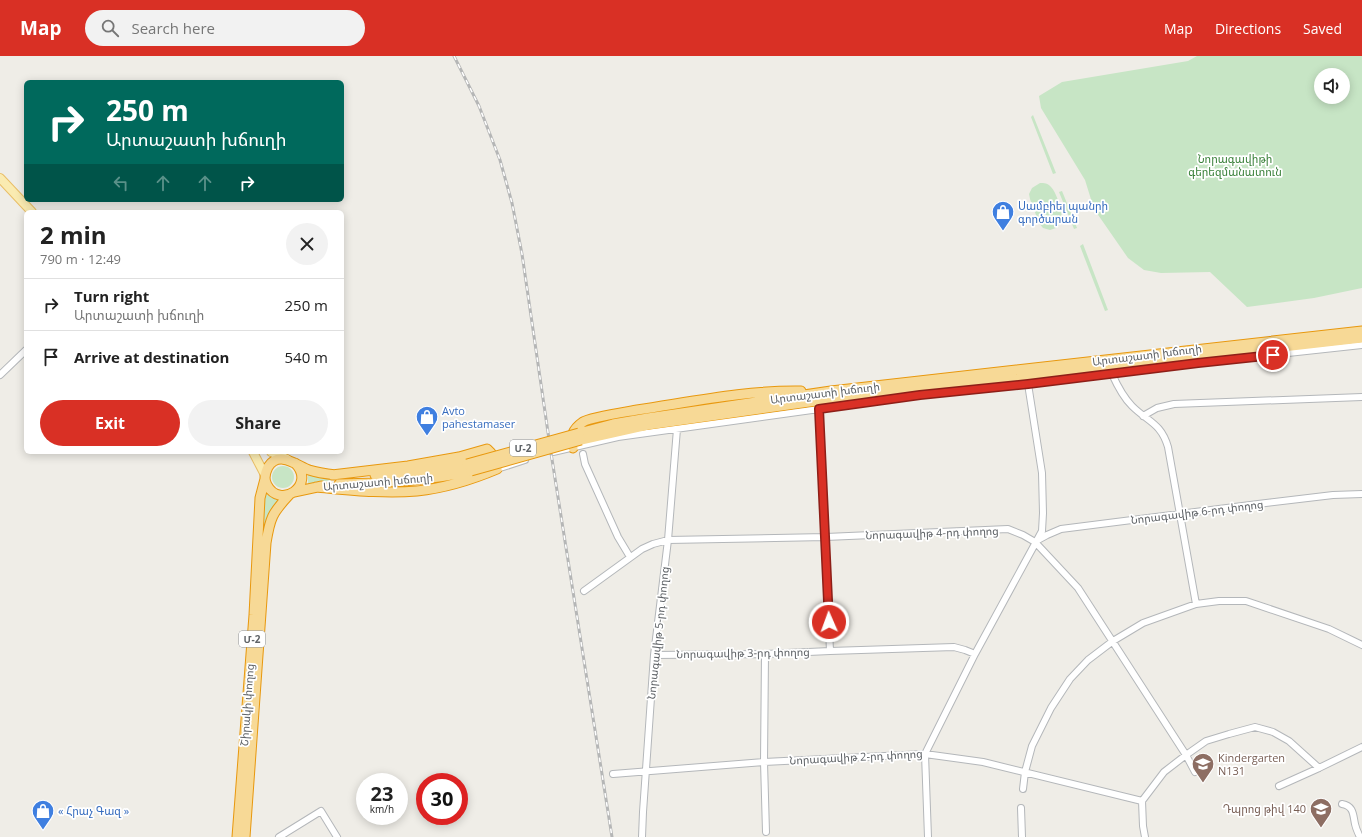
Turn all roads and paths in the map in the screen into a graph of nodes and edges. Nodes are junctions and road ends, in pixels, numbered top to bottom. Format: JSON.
{"nodes":[{"id":1,"x":0,"y":178,"type":"edge"},
{"id":2,"x":30,"y":210,"type":"edge"},
{"id":3,"x":1362,"y":331,"type":"edge"},
{"id":4,"x":1362,"y":338,"type":"edge"},
{"id":5,"x":1362,"y":345,"type":"edge"},
{"id":6,"x":24,"y":352,"type":"edge"},
{"id":7,"x":1112,"y":374,"type":"junction"},
{"id":8,"x":0,"y":375,"type":"edge"},
{"id":9,"x":1028,"y":384,"type":"junction"},
{"id":10,"x":831,"y":391,"type":"junction"},
{"id":11,"x":1362,"y":396,"type":"edge"},
{"id":12,"x":819,"y":409,"type":"junction"},
{"id":13,"x":1143,"y":416,"type":"junction"},
{"id":14,"x":676,"y":429,"type":"junction"},
{"id":15,"x":580,"y":437,"type":"junction"},
{"id":16,"x":573,"y":448,"type":"junction"},
{"id":17,"x":254,"y":454,"type":"edge"},
{"id":18,"x":276,"y":454,"type":"edge"},
{"id":19,"x":582,"y":454,"type":"dead end"},
{"id":20,"x":292,"y":461,"type":"junction"},
{"id":21,"x":469,"y":467,"type":"junction"},
{"id":22,"x":497,"y":469,"type":"junction"},
{"id":23,"x":332,"y":474,"type":"junction"},
{"id":24,"x":265,"y":477,"type":"junction"},
{"id":25,"x":316,"y":487,"type":"junction"},
{"id":26,"x":292,"y":493,"type":"junction"},
{"id":27,"x":1362,"y":494,"type":"edge"},
{"id":28,"x":1179,"y":514,"type":"junction"},
{"id":29,"x":826,"y":537,"type":"junction"},
{"id":30,"x":668,"y":540,"type":"junction"},
{"id":31,"x":1035,"y":542,"type":"junction"},
{"id":32,"x":630,"y":557,"type":"junction"},
{"id":33,"x":584,"y":591,"type":"dead end"},
{"id":34,"x":1196,"y":604,"type":"junction"},
{"id":35,"x":1113,"y":641,"type":"junction"},
{"id":36,"x":1362,"y":645,"type":"edge"},
{"id":37,"x":830,"y":651,"type":"junction"},
{"id":38,"x":765,"y":654,"type":"junction"},
{"id":39,"x":975,"y":654,"type":"junction"},
{"id":40,"x":654,"y":655,"type":"junction"},
{"id":41,"x":1362,"y":747,"type":"edge"},
{"id":42,"x":925,"y":754,"type":"junction"},
{"id":43,"x":1186,"y":755,"type":"junction"},
{"id":44,"x":764,"y":762,"type":"junction"},
{"id":45,"x":1319,"y":768,"type":"junction"},
{"id":46,"x":645,"y":771,"type":"junction"},
{"id":47,"x":1025,"y":772,"type":"junction"},
{"id":48,"x":1195,"y":772,"type":"dead end"},
{"id":49,"x":613,"y":774,"type":"dead end"},
{"id":50,"x":1279,"y":786,"type":"dead end"},
{"id":51,"x":1023,"y":789,"type":"dead end"},
{"id":52,"x":1142,"y":801,"type":"junction"},
{"id":53,"x":1342,"y":804,"type":"dead end"},
{"id":54,"x":1021,"y":808,"type":"dead end"},
{"id":55,"x":766,"y":832,"type":"dead end"},
{"id":56,"x":237,"y":837,"type":"edge"},
{"id":57,"x":245,"y":837,"type":"edge"},
{"id":58,"x":278,"y":837,"type":"edge"},
{"id":59,"x":337,"y":837,"type":"edge"},
{"id":60,"x":642,"y":837,"type":"edge"},
{"id":61,"x":928,"y":837,"type":"edge"},
{"id":62,"x":1022,"y":837,"type":"edge"},
{"id":63,"x":1145,"y":837,"type":"edge"},
{"id":64,"x":1360,"y":837,"type":"edge"}],
"edges":[{"from":1,"to":2,"type":"main road"},
{"from":3,"to":10,"type":"highway","name":"Արտաշատի խճուղի","number":"Մ-2"},
{"from":4,"to":15,"type":"highway","name":"Արտաշատի խճուղի","number":"Մ-2"},
{"from":5,"to":7,"type":"street","name":"Արտաշատի խճուղի"},
{"from":6,"to":8,"type":"street"},
{"from":7,"to":9,"type":"street","name":"Արտաշատի խճուղի"},
{"from":7,"to":13,"type":"street"},
{"from":9,"to":12,"type":"street","name":"Արտաշատի խճուղի"},
{"from":9,"to":31,"type":"street"},
{"from":10,"to":15,"type":"highway","name":"Արտաշատի խճուղի","number":"Մ-2"},
{"from":10,"to":16,"type":"highway"},
{"from":11,"to":13,"type":"street"},
{"from":12,"to":14,"type":"street","name":"Արտաշատի խճուղի"},
{"from":12,"to":29,"type":"street"},
{"from":13,"to":28,"type":"street"},
{"from":14,"to":16,"type":"street","name":"Արտաշատի խճուղի"},
{"from":14,"to":30,"type":"street","name":"Նորագավիթ 5-րդ փողոց"},
{"from":15,"to":21,"type":"highway","name":"Արտաշատի խճուղի","number":"Մ-2","bridge":true},
{"from":16,"to":22,"type":"street","name":"Արտաշատի խճուղի"},
{"from":17,"to":24,"type":"main road","name":"Արտաշատի խճուղի","number":"Մ-2"},
{"from":18,"to":20,"type":"main road","name":"Արտաշատի խճուղի","number":"Մ-2"},
{"from":19,"to":32,"type":"street"},
{"from":20,"to":23,"type":"highway","name":"Արտաշատի խճուղի","number":"Մ-2"},
{"from":20,"to":24,"type":"highway","number":"Մ-2"},
{"from":20,"to":26,"type":"highway","number":"Մ-2"},
{"from":21,"to":23,"type":"highway","name":"Արտաշատի խճուղի","number":"Մ-2"},
{"from":21,"to":25,"type":"highway","name":"Արտաշատի խճուղի","number":"Մ-2"},
{"from":22,"to":23,"type":"highway"},
{"from":22,"to":25,"type":"highway"},
{"from":24,"to":26,"type":"highway","name":"Արտաշատի խճուղի","number":"Մ-2"},
{"from":24,"to":56,"type":"highway","name":"Շիրակի փողոց","number":"Մ-2"},
{"from":25,"to":26,"type":"highway","name":"Արտաշատի խճուղի","number":"Մ-2"},
{"from":26,"to":57,"type":"highway","name":"Շիրակի փողոց","number":"Մ-2"},
{"from":27,"to":28,"type":"street","name":"Նորագավիթ 6-րդ փողոց"},
{"from":28,"to":31,"type":"street","name":"Նորագավիթ 6-րդ փողոց"},
{"from":28,"to":34,"type":"street"},
{"from":29,"to":30,"type":"street","name":"Նորագավիթ 4-րդ փողոց"},
{"from":29,"to":31,"type":"street","name":"Նորագավիթ 4-րդ փողոց"},
{"from":29,"to":37,"type":"street"},
{"from":30,"to":32,"type":"street","name":"Նորագավիթ 4-րդ փողոց"},
{"from":30,"to":40,"type":"street","name":"Նորագավիթ 5-րդ փողոց"},
{"from":31,"to":35,"type":"street","name":"Նորագավիթ 4-րդ փողոց"},
{"from":31,"to":39,"type":"street"},
{"from":32,"to":33,"type":"street","name":"Նորագավիթ 4-րդ փողոց"},
{"from":34,"to":35,"type":"street"},
{"from":34,"to":36,"type":"street"},
{"from":35,"to":43,"type":"street","name":"Նորագավիթ 4-րդ փողոց"},
{"from":35,"to":47,"type":"street"},
{"from":37,"to":38,"type":"street","name":"Նորագավիթ 3-րդ փողոց"},
{"from":37,"to":39,"type":"street","name":"Նորագավիթ 3-րդ փողոց"},
{"from":38,"to":40,"type":"street","name":"Նորագավիթ 3-րդ փողոց"},
{"from":38,"to":44,"type":"street"},
{"from":39,"to":42,"type":"street"},
{"from":40,"to":46,"type":"street","name":"Նորագավիթ 5-րդ փողոց"},
{"from":41,"to":45,"type":"street"},
{"from":42,"to":44,"type":"street","name":"Նորագավիթ 2-րդ փողոց"},
{"from":42,"to":47,"type":"street","name":"Նորագավիթ 2-րդ փողոց"},
{"from":42,"to":61,"type":"street"},
{"from":43,"to":45,"type":"street"},
{"from":43,"to":48,"type":"street","name":"Նորագավիթ 4-րդ փողոց"},
{"from":43,"to":52,"type":"street"},
{"from":44,"to":46,"type":"street","name":"Նորագավիթ 2-րդ փողոց"},
{"from":44,"to":55,"type":"street"},
{"from":45,"to":50,"type":"street"},
{"from":46,"to":49,"type":"street","name":"Նորագավիթ 2-րդ փողոց"},
{"from":46,"to":60,"type":"street","name":"Նորագավիթ 5-րդ փողոց"},
{"from":47,"to":51,"type":"street"},
{"from":47,"to":52,"type":"street","name":"Նորագավիթ 2-րդ փողոց"},
{"from":52,"to":63,"type":"street"},
{"from":53,"to":64,"type":"street"},
{"from":54,"to":62,"type":"street"},
{"from":58,"to":59,"type":"street"}]}
